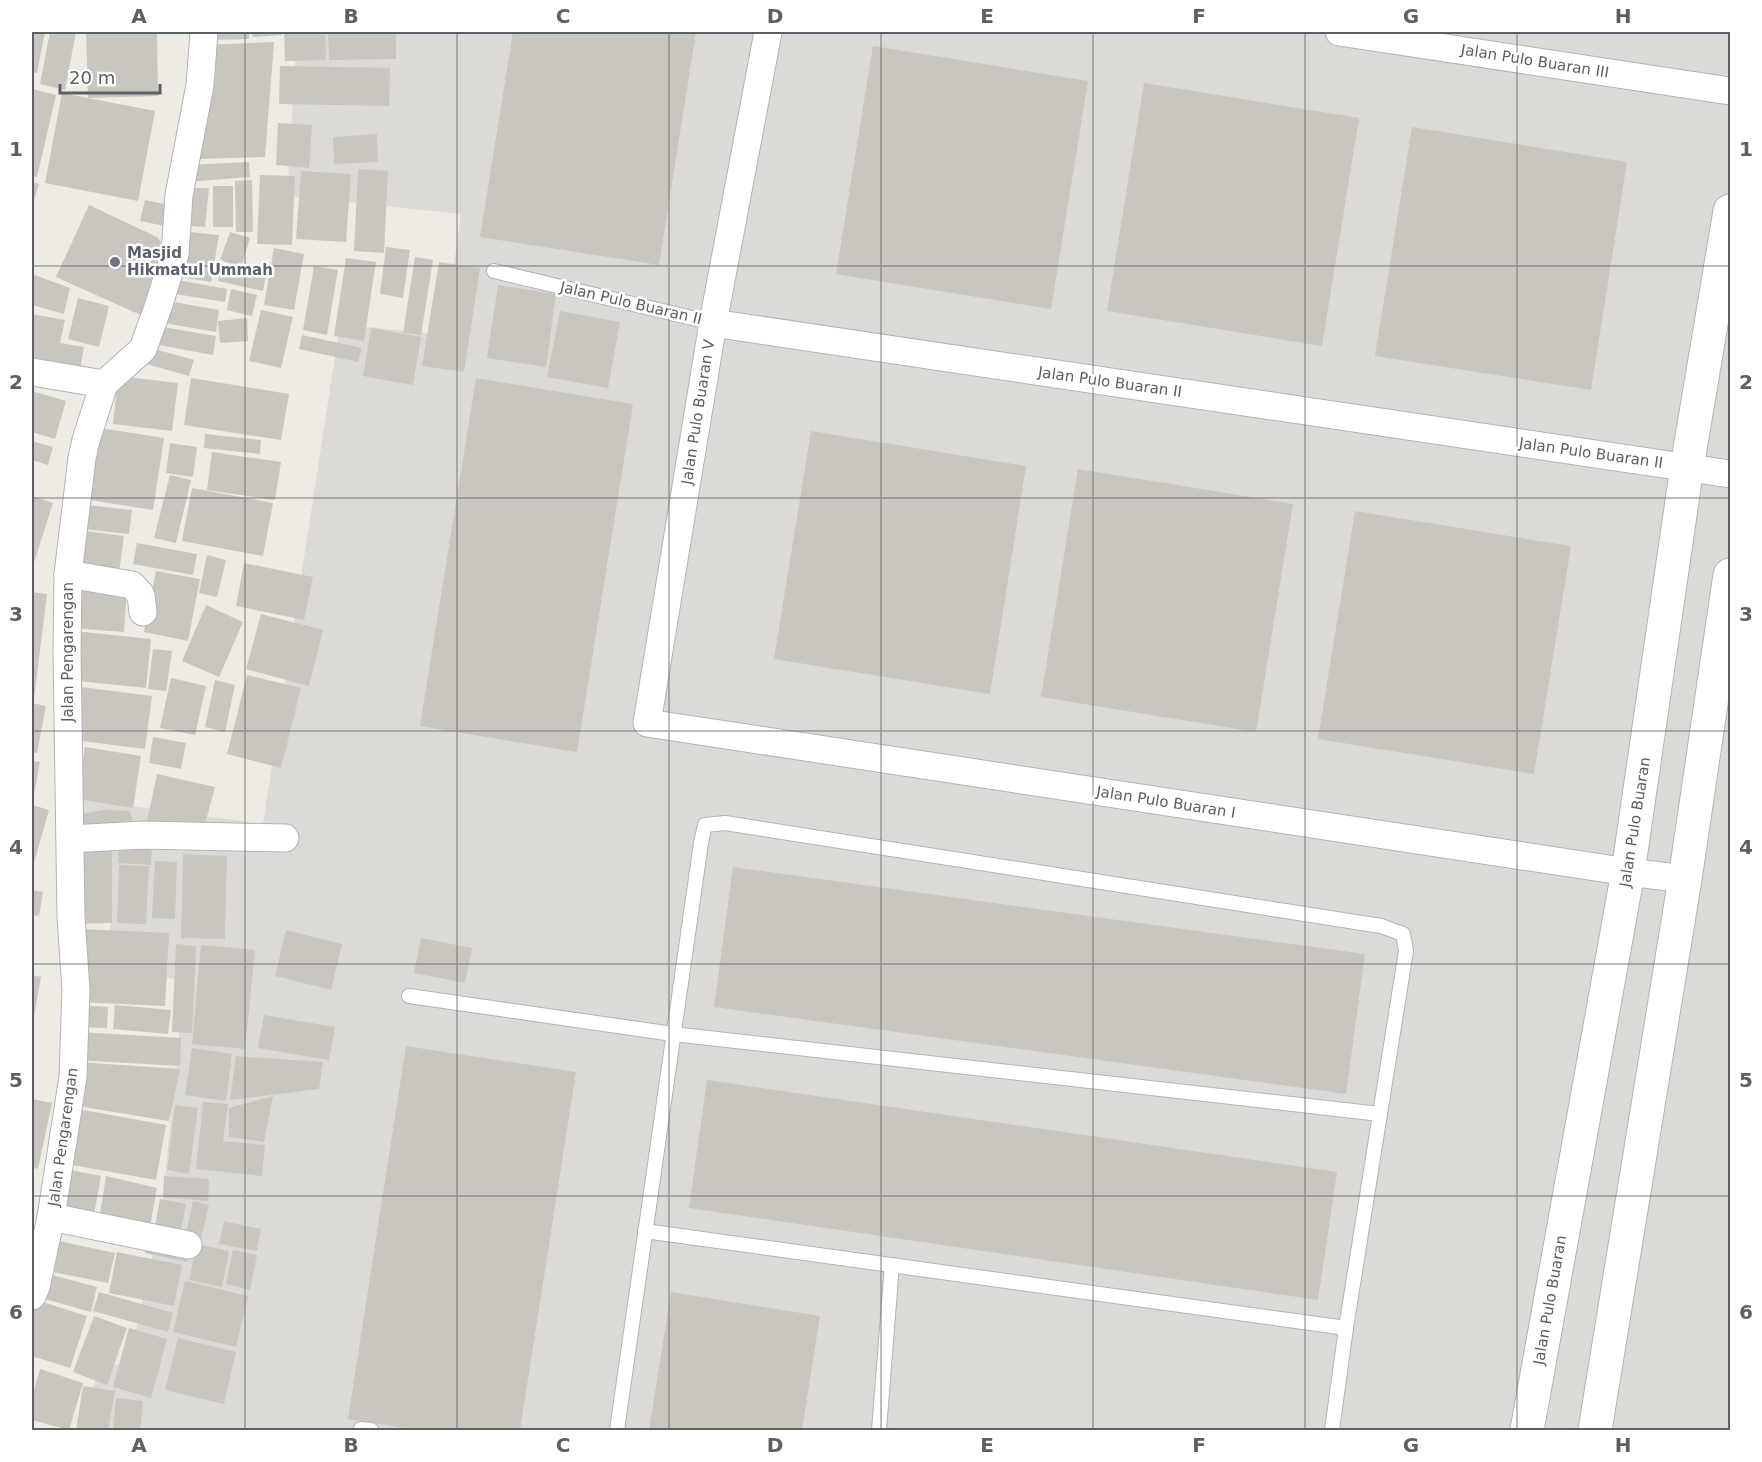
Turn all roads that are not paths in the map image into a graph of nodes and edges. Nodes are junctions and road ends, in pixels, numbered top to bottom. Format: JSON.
{"nodes":[{"id":1,"x":204,"y":32,"type":"edge"},
{"id":2,"x":768,"y":32,"type":"edge"},
{"id":3,"x":1339,"y":32,"type":"edge"},
{"id":4,"x":1731,"y":91,"type":"edge"},
{"id":5,"x":1731,"y":211,"type":"edge"},
{"id":6,"x":494,"y":271,"type":"dead end"},
{"id":7,"x":713,"y":323,"type":"junction"},
{"id":8,"x":32,"y":372,"type":"edge"},
{"id":9,"x":104,"y":384,"type":"junction"},
{"id":10,"x":1687,"y":467,"type":"junction"},
{"id":11,"x":1731,"y":474,"type":"edge"},
{"id":12,"x":68,"y":574,"type":"junction"},
{"id":13,"x":1731,"y":575,"type":"edge"},
{"id":14,"x":143,"y":612,"type":"dead end"},
{"id":15,"x":647,"y":723,"type":"joint"},
{"id":16,"x":285,"y":838,"type":"dead end"},
{"id":17,"x":70,"y":839,"type":"junction"},
{"id":18,"x":1628,"y":872,"type":"junction"},
{"id":19,"x":1685,"y":879,"type":"junction"},
{"id":20,"x":409,"y":996,"type":"dead end"},
{"id":21,"x":673,"y":1034,"type":"junction"},
{"id":22,"x":1380,"y":1114,"type":"junction"},
{"id":23,"x":51,"y":1217,"type":"junction"},
{"id":24,"x":645,"y":1231,"type":"junction"},
{"id":25,"x":188,"y":1245,"type":"dead end"},
{"id":26,"x":892,"y":1265,"type":"junction"},
{"id":27,"x":32,"y":1296,"type":"edge"},
{"id":28,"x":1346,"y":1328,"type":"junction"},
{"id":29,"x":617,"y":1431,"type":"edge"},
{"id":30,"x":879,"y":1431,"type":"edge"},
{"id":31,"x":1332,"y":1431,"type":"edge"},
{"id":32,"x":1527,"y":1431,"type":"edge"},
{"id":33,"x":1595,"y":1431,"type":"edge"}],
"edges":[{"from":1,"to":9,"type":"street"},
{"from":2,"to":7,"type":"street","name":"Jalan Pulo Buaran V"},
{"from":3,"to":4,"type":"street","name":"Jalan Pulo Buaran III"},
{"from":5,"to":10,"type":"street","name":"Jalan Pulo Buaran"},
{"from":6,"to":7,"type":"lane","name":"Jalan Pulo Buaran II"},
{"from":7,"to":10,"type":"street","name":"Jalan Pulo Buaran II"},
{"from":7,"to":15,"type":"street","name":"Jalan Pulo Buaran V"},
{"from":8,"to":9,"type":"street"},
{"from":9,"to":12,"type":"street","name":"Jalan Pengarengan"},
{"from":10,"to":11,"type":"street","name":"Jalan Pulo Buaran II"},
{"from":10,"to":18,"type":"street","name":"Jalan Pulo Buaran"},
{"from":12,"to":14,"type":"street"},
{"from":12,"to":17,"type":"street","name":"Jalan Pengarengan"},
{"from":13,"to":19,"type":"street"},
{"from":15,"to":18,"type":"street","name":"Jalan Pulo Buaran I"},
{"from":16,"to":17,"type":"street"},
{"from":17,"to":23,"type":"street","name":"Jalan Pengarengan"},
{"from":18,"to":19,"type":"street","name":"Jalan Pulo Buaran I"},
{"from":18,"to":32,"type":"street","name":"Jalan Pulo Buaran"},
{"from":19,"to":33,"type":"street"},
{"from":20,"to":21,"type":"lane"},
{"from":21,"to":22,"type":"lane"},
{"from":21,"to":22,"type":"lane"},
{"from":21,"to":24,"type":"lane"},
{"from":22,"to":28,"type":"lane"},
{"from":23,"to":25,"type":"street"},
{"from":23,"to":27,"type":"street","name":"Jalan Pengarengan"},
{"from":24,"to":26,"type":"lane"},
{"from":24,"to":29,"type":"lane"},
{"from":26,"to":28,"type":"lane"},
{"from":26,"to":30,"type":"lane"},
{"from":28,"to":31,"type":"lane"}]}
